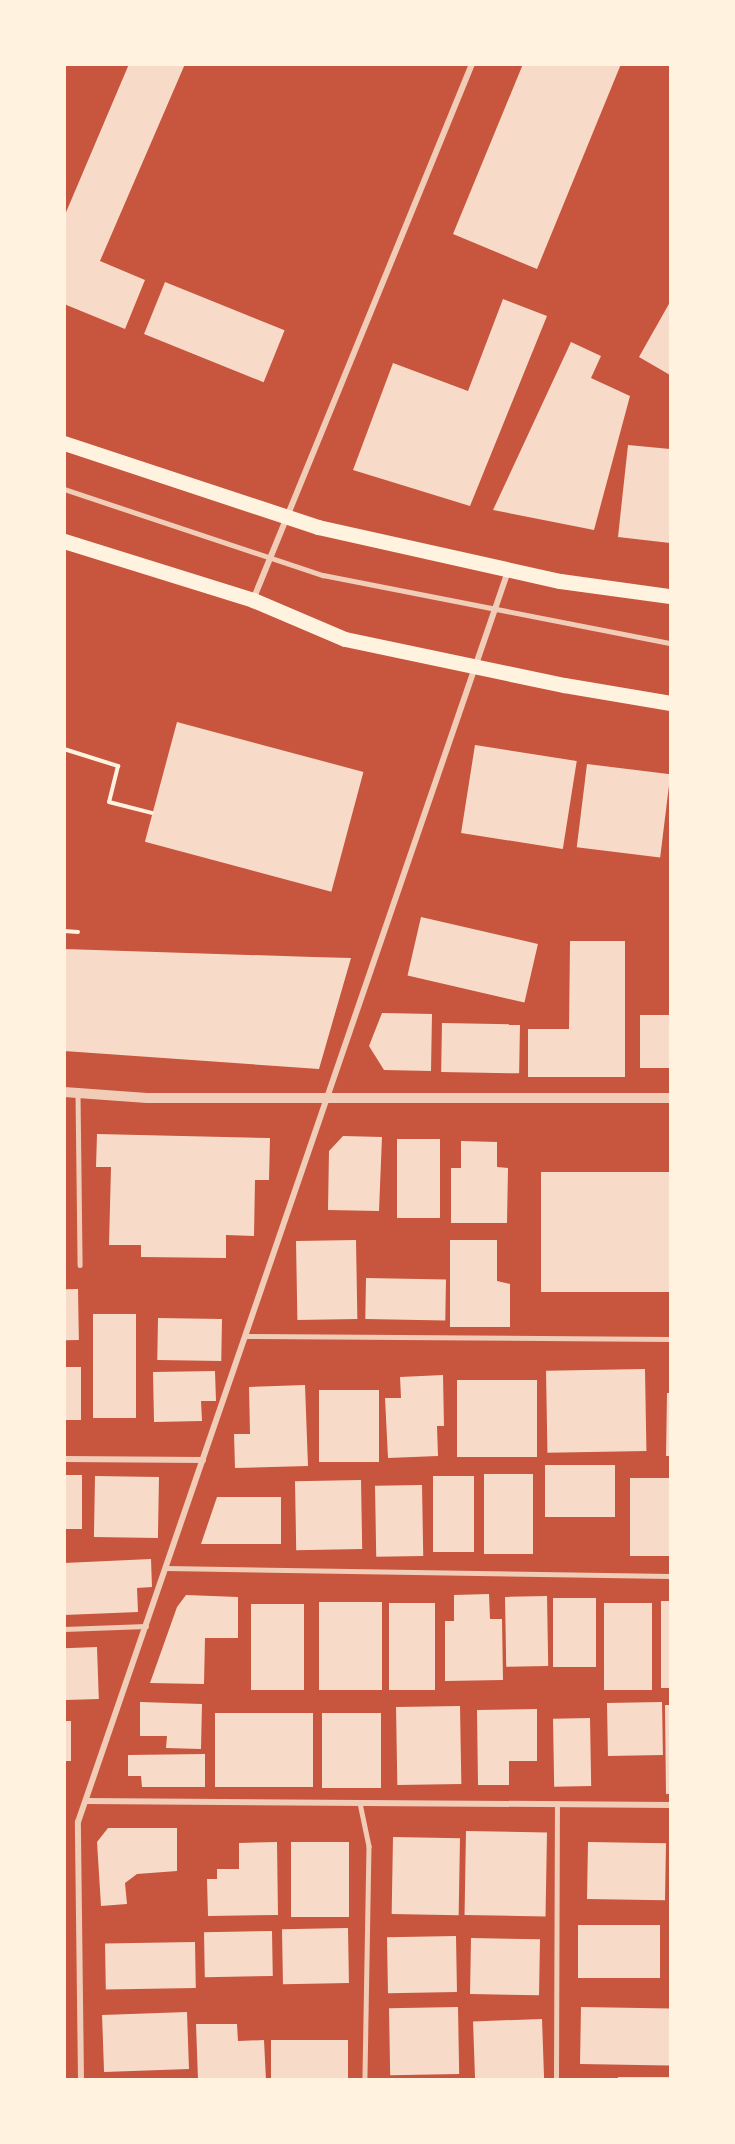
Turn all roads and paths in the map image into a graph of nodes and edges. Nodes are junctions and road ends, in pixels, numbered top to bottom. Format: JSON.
{"nodes":[{"id":1,"x":472,"y":64,"type":"edge"},
{"id":2,"x":64,"y":443,"type":"edge"},
{"id":3,"x":64,"y":489,"type":"edge"},
{"id":4,"x":284,"y":517,"type":"junction"},
{"id":5,"x":64,"y":541,"type":"edge"},
{"id":6,"x":268,"y":558,"type":"junction"},
{"id":7,"x":508,"y":570,"type":"junction"},
{"id":8,"x":670,"y":597,"type":"edge"},
{"id":9,"x":253,"y":600,"type":"junction"},
{"id":10,"x":494,"y":608,"type":"junction"},
{"id":11,"x":670,"y":643,"type":"edge"},
{"id":12,"x":474,"y":665,"type":"junction"},
{"id":13,"x":670,"y":703,"type":"edge"},
{"id":14,"x":64,"y":749,"type":"edge"},
{"id":15,"x":152,"y":813,"type":"dead end"},
{"id":16,"x":64,"y":931,"type":"edge"},
{"id":17,"x":78,"y":932,"type":"dead end"},
{"id":18,"x":64,"y":1092,"type":"edge"},
{"id":19,"x":78,"y":1093,"type":"junction"},
{"id":20,"x":670,"y":1098,"type":"edge"},
{"id":21,"x":325,"y":1099,"type":"junction"},
{"id":22,"x":80,"y":1265,"type":"dead end"},
{"id":23,"x":245,"y":1336,"type":"junction"},
{"id":24,"x":670,"y":1339,"type":"edge"},
{"id":25,"x":64,"y":1459,"type":"edge"},
{"id":26,"x":203,"y":1460,"type":"junction"},
{"id":27,"x":166,"y":1568,"type":"junction"},
{"id":28,"x":670,"y":1576,"type":"edge"},
{"id":29,"x":147,"y":1626,"type":"junction"},
{"id":30,"x":64,"y":1629,"type":"edge"},
{"id":31,"x":87,"y":1801,"type":"junction"},
{"id":32,"x":360,"y":1803,"type":"junction"},
{"id":33,"x":557,"y":1804,"type":"junction"},
{"id":34,"x":670,"y":1806,"type":"edge"},
{"id":35,"x":81,"y":2079,"type":"edge"},
{"id":36,"x":365,"y":2079,"type":"edge"},
{"id":37,"x":556,"y":2079,"type":"edge"}],
"edges":[{"from":1,"to":4,"type":"street"},
{"from":2,"to":4,"type":"main road"},
{"from":3,"to":6,"type":"lane"},
{"from":4,"to":6,"type":"street"},
{"from":4,"to":7,"type":"main road"},
{"from":5,"to":9,"type":"main road"},
{"from":6,"to":9,"type":"street"},
{"from":6,"to":10,"type":"lane"},
{"from":7,"to":8,"type":"main road"},
{"from":7,"to":10,"type":"street"},
{"from":9,"to":12,"type":"main road"},
{"from":10,"to":11,"type":"lane"},
{"from":10,"to":12,"type":"street"},
{"from":12,"to":13,"type":"main road"},
{"from":12,"to":21,"type":"street"},
{"from":14,"to":15,"type":"path"},
{"from":16,"to":17,"type":"path"},
{"from":18,"to":19,"type":"street"},
{"from":19,"to":21,"type":"street"},
{"from":19,"to":22,"type":"lane"},
{"from":20,"to":21,"type":"street"},
{"from":21,"to":23,"type":"street"},
{"from":23,"to":24,"type":"lane"},
{"from":23,"to":26,"type":"street"},
{"from":25,"to":26,"type":"street"},
{"from":26,"to":27,"type":"street"},
{"from":27,"to":28,"type":"lane"},
{"from":27,"to":29,"type":"street"},
{"from":29,"to":30,"type":"lane"},
{"from":29,"to":31,"type":"street"},
{"from":31,"to":32,"type":"street"},
{"from":31,"to":35,"type":"street"},
{"from":32,"to":33,"type":"street"},
{"from":32,"to":36,"type":"lane"},
{"from":33,"to":34,"type":"street"},
{"from":33,"to":37,"type":"lane"}]}
